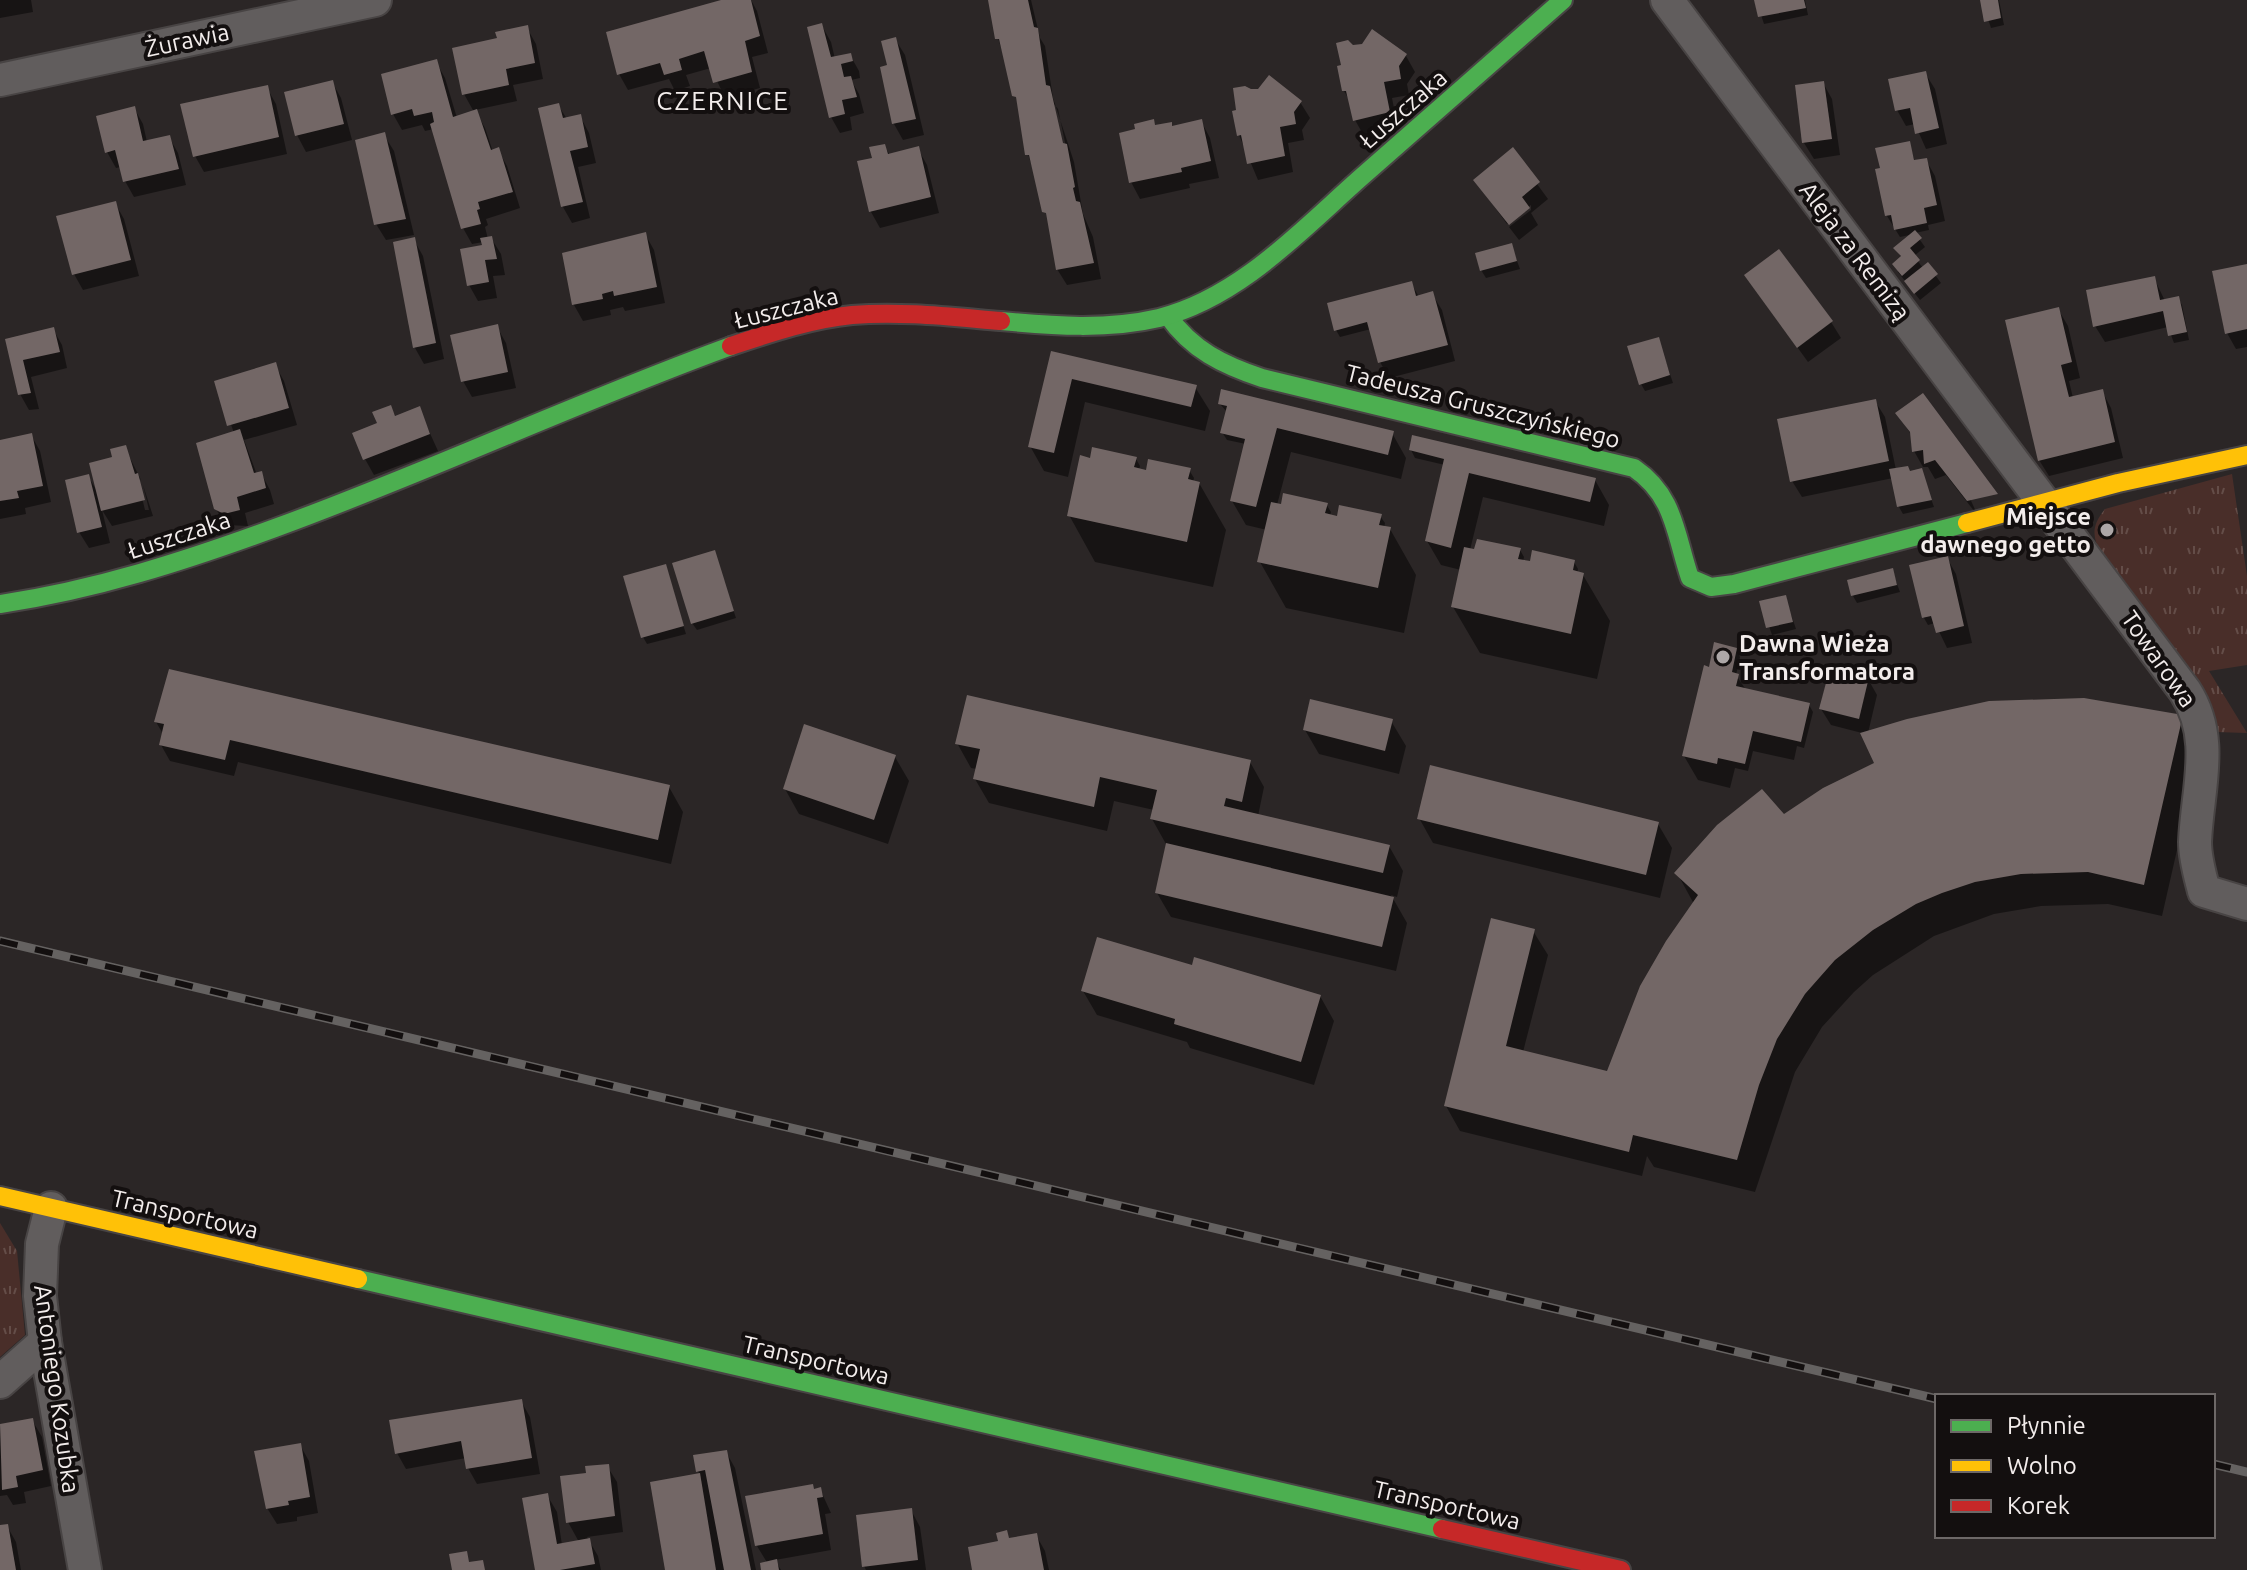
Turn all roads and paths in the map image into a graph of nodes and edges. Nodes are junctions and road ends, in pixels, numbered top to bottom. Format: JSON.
{"nodes":[{"id":1,"x":375,"y":0,"type":"edge"},
{"id":2,"x":1563,"y":0,"type":"edge"},
{"id":3,"x":1667,"y":0,"type":"edge"},
{"id":4,"x":0,"y":80,"type":"edge"},
{"id":5,"x":1168,"y":316,"type":"junction"},
{"id":6,"x":2247,"y":455,"type":"edge"},
{"id":7,"x":2044,"y":502,"type":"junction"},
{"id":8,"x":0,"y":604,"type":"edge"},
{"id":9,"x":2247,"y":904,"type":"edge"},
{"id":10,"x":0,"y":1196,"type":"edge"},
{"id":11,"x":51,"y":1208,"type":"junction"},
{"id":12,"x":45,"y":1342,"type":"junction"},
{"id":13,"x":0,"y":1382,"type":"edge"},
{"id":14,"x":85,"y":1570,"type":"edge"},
{"id":15,"x":1621,"y":1570,"type":"edge"}],
"edges":[{"from":1,"to":4,"type":"street","name":"Żurawia"},
{"from":2,"to":5,"type":"street","name":"Łuszczaka"},
{"from":3,"to":7,"type":"street","name":"Aleja za Remizą"},
{"from":5,"to":7,"type":"street","name":"Tadeusza Gruszczyńskiego"},
{"from":5,"to":8,"type":"street","name":"Łuszczaka"},
{"from":6,"to":7,"type":"street","name":"Tadeusza Gruszczyńskiego"},
{"from":7,"to":9,"type":"street","name":"Towarowa"},
{"from":10,"to":11,"type":"street","name":"Transportowa"},
{"from":11,"to":12,"type":"street","name":"Antoniego Kozubka"},
{"from":11,"to":15,"type":"street","name":"Transportowa"},
{"from":12,"to":13,"type":"street"},
{"from":12,"to":14,"type":"street","name":"Antoniego Kozubka"}]}
